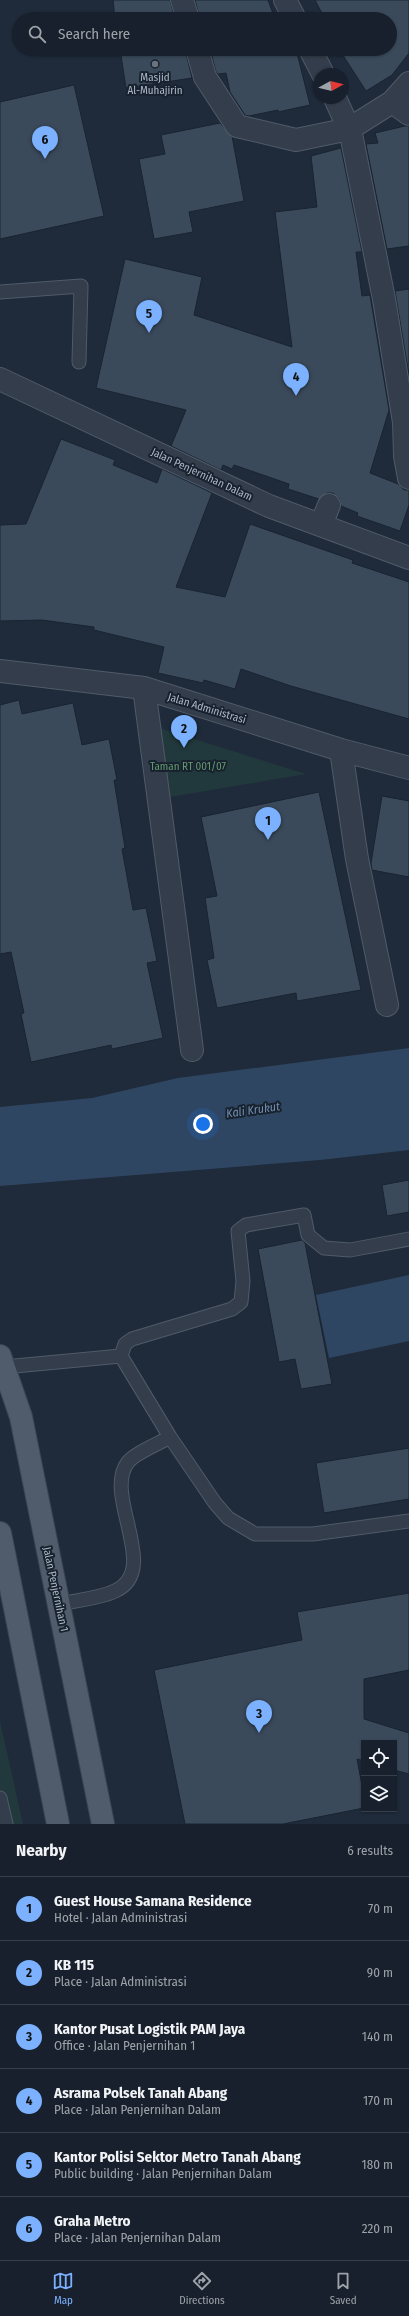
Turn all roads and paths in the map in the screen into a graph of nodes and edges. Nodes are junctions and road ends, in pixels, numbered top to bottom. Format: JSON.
{"nodes":[{"id":1,"x":182,"y":0,"type":"edge"},
{"id":2,"x":285,"y":0,"type":"edge"},
{"id":3,"x":186,"y":12,"type":"edge"},
{"id":4,"x":291,"y":12,"type":"edge"},
{"id":5,"x":199,"y":56,"type":"edge"},
{"id":6,"x":314,"y":56,"type":"edge"},
{"id":7,"x":320,"y":68,"type":"edge"},
{"id":8,"x":409,"y":83,"type":"edge"},
{"id":9,"x":338,"y":104,"type":"edge"},
{"id":10,"x":401,"y":108,"type":"edge"},
{"id":11,"x":348,"y":129,"type":"junction"},
{"id":12,"x":0,"y":292,"type":"edge"},
{"id":13,"x":79,"y":362,"type":"dead end"},
{"id":14,"x":0,"y":379,"type":"edge"},
{"id":15,"x":409,"y":478,"type":"edge"},
{"id":16,"x":329,"y":505,"type":"dead end"},
{"id":17,"x":321,"y":525,"type":"junction"},
{"id":18,"x":409,"y":558,"type":"edge"},
{"id":19,"x":0,"y":670,"type":"edge"},
{"id":20,"x":144,"y":688,"type":"junction"},
{"id":21,"x":341,"y":750,"type":"junction"},
{"id":22,"x":409,"y":768,"type":"edge"},
{"id":23,"x":388,"y":1005,"type":"dead end"},
{"id":24,"x":192,"y":1050,"type":"dead end"},
{"id":25,"x":409,"y":1239,"type":"edge"},
{"id":26,"x":121,"y":1356,"type":"junction"},
{"id":27,"x":2,"y":1361,"type":"edge"},
{"id":28,"x":170,"y":1437,"type":"junction"},
{"id":29,"x":409,"y":1521,"type":"edge"},
{"id":30,"x":0,"y":1533,"type":"edge"},
{"id":31,"x":59,"y":1604,"type":"junction"},
{"id":32,"x":0,"y":1798,"type":"edge"},
{"id":33,"x":6,"y":1824,"type":"edge"},
{"id":34,"x":58,"y":1824,"type":"edge"},
{"id":35,"x":103,"y":1824,"type":"edge"}],
"edges":[{"from":1,"to":3,"type":"street"},
{"from":2,"to":4,"type":"street"},
{"from":5,"to":11,"type":"street"},
{"from":6,"to":7,"type":"street"},
{"from":8,"to":10,"type":"street"},
{"from":9,"to":11,"type":"street"},
{"from":10,"to":11,"type":"street"},
{"from":11,"to":15,"type":"street"},
{"from":12,"to":13,"type":"lane"},
{"from":14,"to":17,"type":"street","name":"Jalan Penjernihan Dalam"},
{"from":16,"to":17,"type":"street"},
{"from":17,"to":18,"type":"street","name":"Jalan Penjernihan Dalam"},
{"from":19,"to":20,"type":"street","name":"Jalan Administrasi"},
{"from":20,"to":21,"type":"street","name":"Jalan Administrasi"},
{"from":20,"to":24,"type":"street"},
{"from":21,"to":22,"type":"street","name":"Jalan Administrasi"},
{"from":21,"to":23,"type":"street"},
{"from":25,"to":26,"type":"lane"},
{"from":26,"to":27,"type":"lane"},
{"from":26,"to":28,"type":"lane"},
{"from":27,"to":31,"type":"main road","name":"Jalan Penjernihan 1"},
{"from":28,"to":29,"type":"lane"},
{"from":28,"to":31,"type":"lane"},
{"from":30,"to":34,"type":"main road"},
{"from":31,"to":35,"type":"main road","name":"Jalan Penjernihan 1"},
{"from":32,"to":33,"type":"lane"}]}
